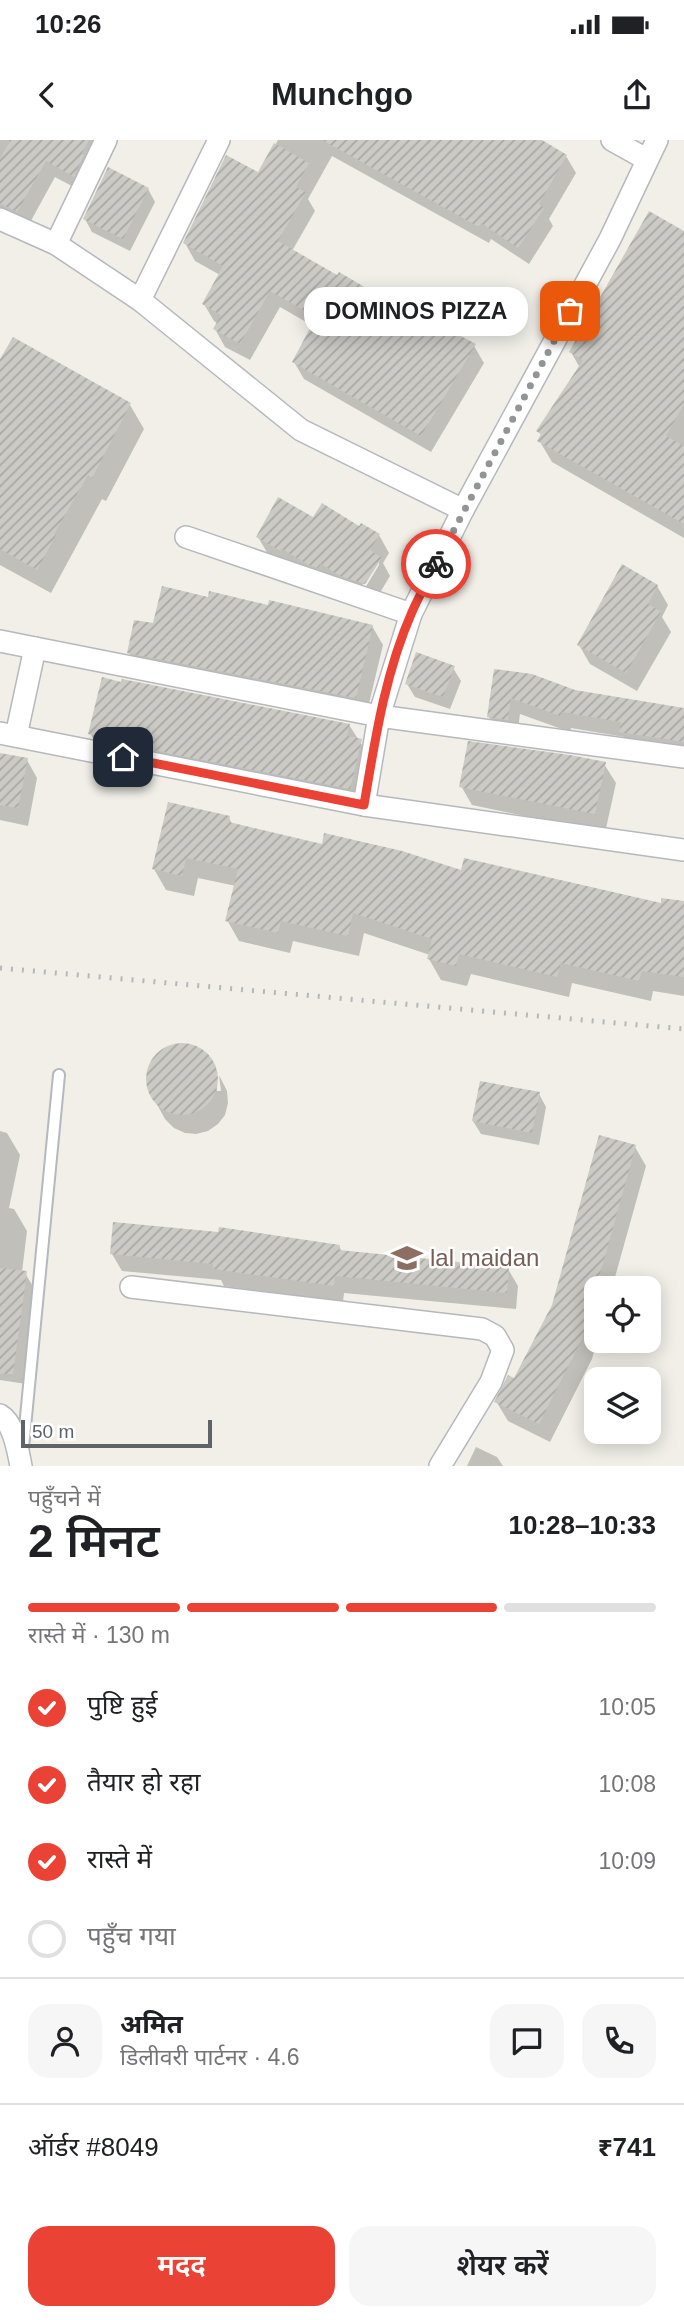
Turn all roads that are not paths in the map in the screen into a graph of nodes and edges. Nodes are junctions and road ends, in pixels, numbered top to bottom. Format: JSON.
{"nodes":[{"id":1,"x":106,"y":140,"type":"edge"},
{"id":2,"x":219,"y":140,"type":"edge"},
{"id":3,"x":611,"y":140,"type":"edge"},
{"id":4,"x":657,"y":140,"type":"edge"},
{"id":5,"x":646,"y":159,"type":"junction"},
{"id":6,"x":0,"y":219,"type":"edge"},
{"id":7,"x":56,"y":244,"type":"junction"},
{"id":8,"x":140,"y":300,"type":"junction"},
{"id":9,"x":463,"y":510,"type":"junction"},
{"id":10,"x":186,"y":537,"type":"dead end"},
{"id":11,"x":411,"y":614,"type":"junction"},
{"id":12,"x":0,"y":641,"type":"edge"},
{"id":13,"x":35,"y":648,"type":"junction"},
{"id":14,"x":379,"y":716,"type":"junction"},
{"id":15,"x":8,"y":735,"type":"edge"},
{"id":16,"x":684,"y":757,"type":"edge"},
{"id":17,"x":364,"y":805,"type":"junction"},
{"id":18,"x":684,"y":850,"type":"edge"},
{"id":19,"x":59,"y":1075,"type":"dead end"},
{"id":20,"x":131,"y":1287,"type":"dead end"},
{"id":21,"x":0,"y":1415,"type":"edge"},
{"id":22,"x":21,"y":1466,"type":"edge"},
{"id":23,"x":440,"y":1466,"type":"edge"}],
"edges":[{"from":1,"to":7,"type":"street"},
{"from":2,"to":8,"type":"street"},
{"from":3,"to":5,"type":"street"},
{"from":4,"to":5,"type":"street"},
{"from":5,"to":9,"type":"street"},
{"from":6,"to":7,"type":"street"},
{"from":7,"to":8,"type":"street"},
{"from":8,"to":9,"type":"street"},
{"from":9,"to":11,"type":"street"},
{"from":10,"to":11,"type":"street"},
{"from":11,"to":14,"type":"street"},
{"from":12,"to":13,"type":"street"},
{"from":13,"to":14,"type":"street"},
{"from":13,"to":15,"type":"street"},
{"from":14,"to":16,"type":"street"},
{"from":14,"to":17,"type":"street"},
{"from":15,"to":17,"type":"street"},
{"from":17,"to":18,"type":"street"},
{"from":19,"to":22,"type":"lane"},
{"from":20,"to":23,"type":"street"},
{"from":21,"to":22,"type":"street"}]}
